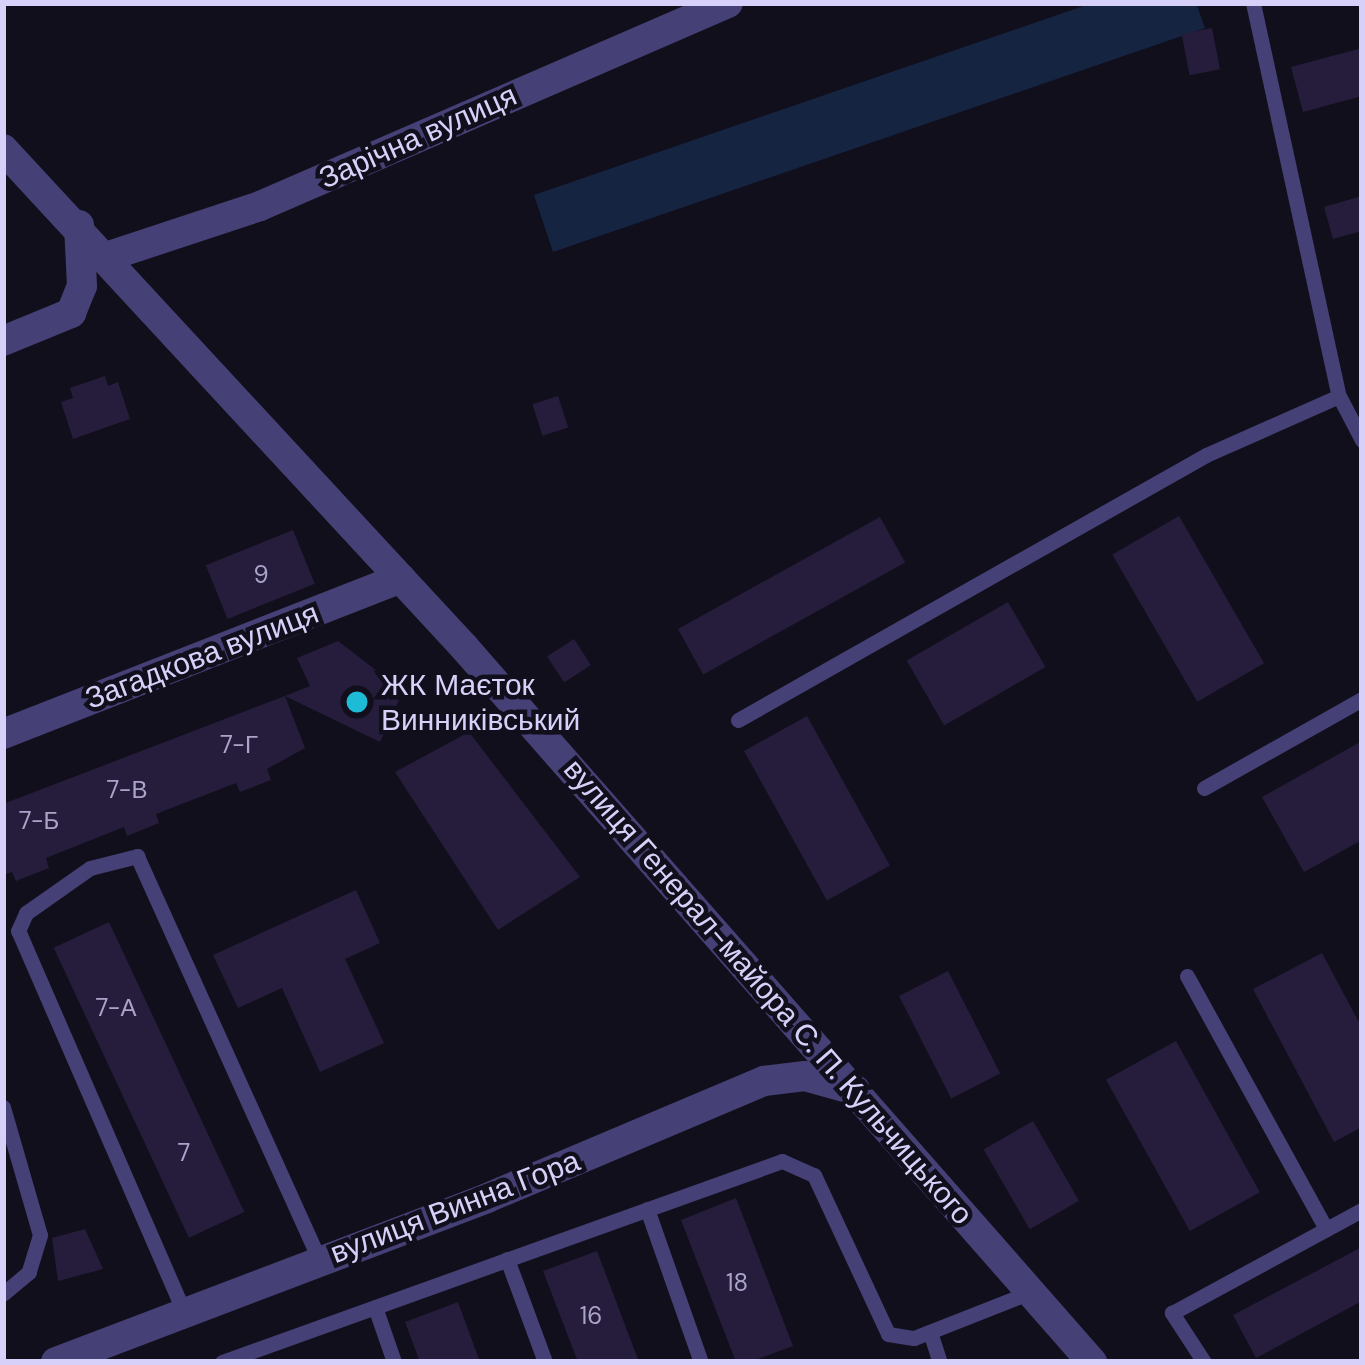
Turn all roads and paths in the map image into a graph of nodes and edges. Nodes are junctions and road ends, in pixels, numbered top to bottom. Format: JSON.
{"nodes":[{"id":1,"x":728,"y":3,"type":"edge"},
{"id":2,"x":1253,"y":3,"type":"edge"},
{"id":3,"x":3,"y":149,"type":"edge"},
{"id":4,"x":79,"y":225,"type":"junction"},
{"id":5,"x":103,"y":258,"type":"junction"},
{"id":6,"x":3,"y":341,"type":"edge"},
{"id":7,"x":1339,"y":396,"type":"junction"},
{"id":8,"x":1362,"y":440,"type":"edge"},
{"id":9,"x":401,"y":578,"type":"junction"},
{"id":10,"x":1362,"y":699,"type":"edge"},
{"id":11,"x":738,"y":720,"type":"dead end"},
{"id":12,"x":3,"y":734,"type":"edge"},
{"id":13,"x":1204,"y":788,"type":"dead end"},
{"id":14,"x":1187,"y":976,"type":"dead end"},
{"id":15,"x":856,"y":1090,"type":"junction"},
{"id":16,"x":3,"y":1107,"type":"edge"},
{"id":17,"x":646,"y":1209,"type":"junction"},
{"id":18,"x":1362,"y":1210,"type":"edge"},
{"id":19,"x":1326,"y":1229,"type":"junction"},
{"id":20,"x":508,"y":1259,"type":"junction"},
{"id":21,"x":319,"y":1260,"type":"junction"},
{"id":22,"x":1030,"y":1292,"type":"junction"},
{"id":23,"x":3,"y":1294,"type":"edge"},
{"id":24,"x":375,"y":1307,"type":"junction"},
{"id":25,"x":184,"y":1312,"type":"junction"},
{"id":26,"x":929,"y":1332,"type":"junction"},
{"id":27,"x":73,"y":1359,"type":"edge"},
{"id":28,"x":233,"y":1360,"type":"edge"},
{"id":29,"x":394,"y":1362,"type":"edge"},
{"id":30,"x":545,"y":1362,"type":"edge"},
{"id":31,"x":701,"y":1362,"type":"edge"},
{"id":32,"x":940,"y":1362,"type":"edge"},
{"id":33,"x":1092,"y":1362,"type":"edge"},
{"id":34,"x":1204,"y":1362,"type":"edge"}],
"edges":[{"from":1,"to":5,"type":"street","name":"Зарічна вулиця"},
{"from":2,"to":7,"type":"lane"},
{"from":3,"to":4,"type":"street","name":"вулиця Генерал-майора С. П. Кульчицького"},
{"from":4,"to":5,"type":"street","name":"вулиця Генерал-майора С. П. Кульчицького"},
{"from":4,"to":6,"type":"street"},
{"from":5,"to":9,"type":"street","name":"вулиця Генерал-майора С. П. Кульчицького"},
{"from":7,"to":8,"type":"lane"},
{"from":7,"to":11,"type":"lane"},
{"from":9,"to":12,"type":"street","name":"Загадкова вулиця"},
{"from":9,"to":15,"type":"street","name":"вулиця Генерал-майора С. П. Кульчицького"},
{"from":10,"to":13,"type":"lane"},
{"from":14,"to":19,"type":"lane"},
{"from":15,"to":21,"type":"street","name":"вулиця Винна Гора"},
{"from":15,"to":22,"type":"street","name":"вулиця Генерал-майора С. П. Кульчицького"},
{"from":16,"to":23,"type":"lane"},
{"from":17,"to":20,"type":"lane"},
{"from":17,"to":26,"type":"lane"},
{"from":17,"to":31,"type":"lane"},
{"from":18,"to":19,"type":"lane"},
{"from":19,"to":34,"type":"lane"},
{"from":20,"to":24,"type":"lane"},
{"from":20,"to":30,"type":"lane"},
{"from":21,"to":25,"type":"street","name":"вулиця Винна Гора"},
{"from":21,"to":25,"type":"lane"},
{"from":22,"to":26,"type":"lane"},
{"from":22,"to":33,"type":"street","name":"вулиця Генерал-майора С. П. Кульчицького"},
{"from":24,"to":28,"type":"lane"},
{"from":24,"to":29,"type":"lane"},
{"from":25,"to":27,"type":"street","name":"вулиця Винна Гора"},
{"from":26,"to":32,"type":"lane"}]}
